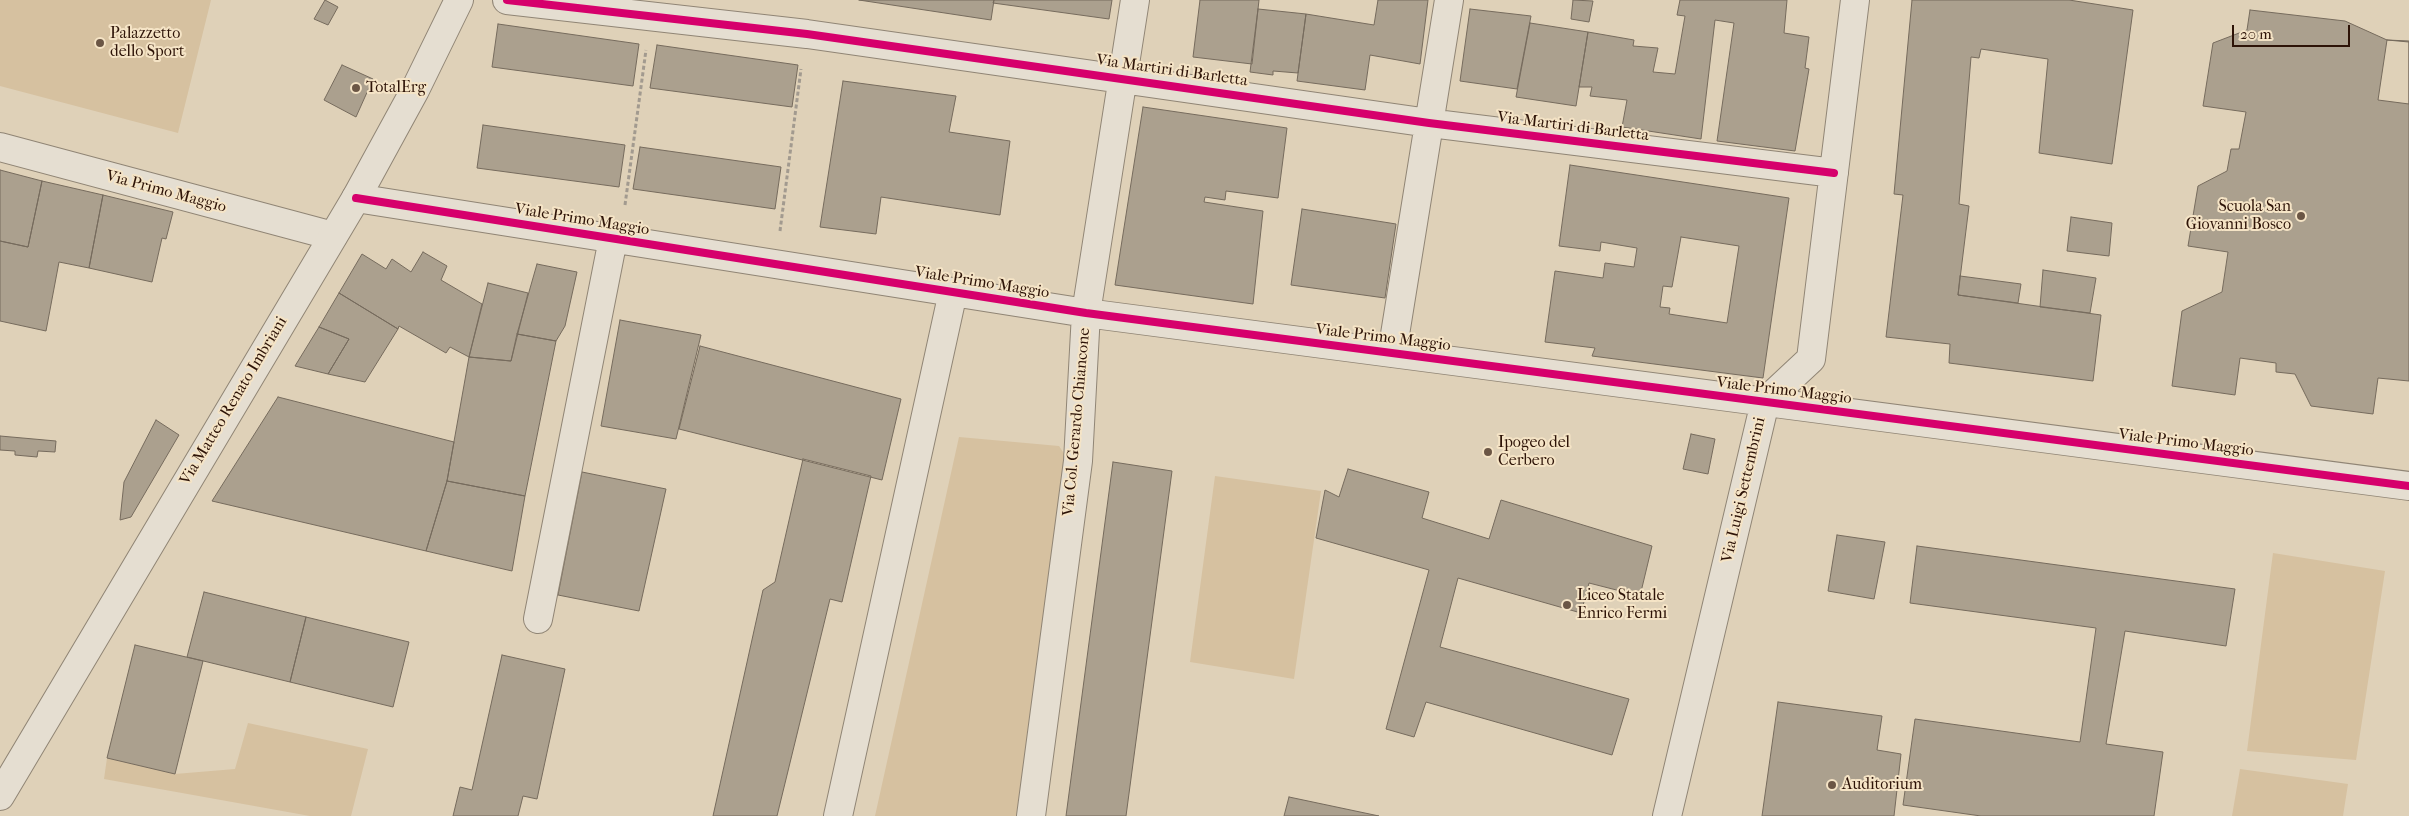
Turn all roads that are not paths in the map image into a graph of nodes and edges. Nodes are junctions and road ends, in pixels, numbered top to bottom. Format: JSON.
{"nodes":[{"id":1,"x":458,"y":0,"type":"edge"},
{"id":2,"x":507,"y":0,"type":"edge"},
{"id":3,"x":1135,"y":0,"type":"edge"},
{"id":4,"x":1449,"y":0,"type":"edge"},
{"id":5,"x":1855,"y":0,"type":"edge"},
{"id":6,"x":1123,"y":78,"type":"junction"},
{"id":7,"x":1429,"y":123,"type":"junction"},
{"id":8,"x":0,"y":147,"type":"edge"},
{"id":9,"x":1834,"y":173,"type":"junction"},
{"id":10,"x":356,"y":198,"type":"junction"},
{"id":11,"x":333,"y":236,"type":"junction"},
{"id":12,"x":617,"y":239,"type":"junction"},
{"id":13,"x":953,"y":292,"type":"junction"},
{"id":14,"x":1086,"y":313,"type":"junction"},
{"id":15,"x":1392,"y":353,"type":"junction"},
{"id":16,"x":1765,"y":402,"type":"junction"},
{"id":17,"x":2409,"y":486,"type":"edge"},
{"id":18,"x":538,"y":620,"type":"dead end"},
{"id":19,"x":0,"y":796,"type":"edge"},
{"id":20,"x":838,"y":816,"type":"edge"},
{"id":21,"x":1031,"y":816,"type":"edge"},
{"id":22,"x":1667,"y":816,"type":"edge"}],
"edges":[{"from":1,"to":10,"type":"street","name":"Via Matteo Renato Imbriani"},
{"from":2,"to":6,"type":"street","name":"Via Martiri di Barletta"},
{"from":3,"to":6,"type":"street","name":"Via Col. Gerardo Chiancone"},
{"from":4,"to":7,"type":"street"},
{"from":5,"to":9,"type":"street","name":"Via Luigi Settembrini"},
{"from":6,"to":7,"type":"street","name":"Via Martiri di Barletta"},
{"from":6,"to":14,"type":"street","name":"Via Col. Gerardo Chiancone"},
{"from":7,"to":9,"type":"street","name":"Via Martiri di Barletta"},
{"from":7,"to":15,"type":"street"},
{"from":8,"to":11,"type":"street","name":"Via Primo Maggio"},
{"from":9,"to":16,"type":"street","name":"Via Luigi Settembrini"},
{"from":10,"to":11,"type":"street","name":"Via Matteo Renato Imbriani"},
{"from":10,"to":12,"type":"street","name":"Viale Primo Maggio"},
{"from":11,"to":19,"type":"street","name":"Via Matteo Renato Imbriani"},
{"from":12,"to":13,"type":"street","name":"Viale Primo Maggio"},
{"from":12,"to":18,"type":"street"},
{"from":13,"to":14,"type":"street","name":"Viale Primo Maggio"},
{"from":13,"to":20,"type":"street"},
{"from":14,"to":15,"type":"street","name":"Viale Primo Maggio"},
{"from":14,"to":21,"type":"street","name":"Via Col. Gerardo Chiancone"},
{"from":15,"to":16,"type":"street","name":"Viale Primo Maggio"},
{"from":16,"to":17,"type":"street","name":"Viale Primo Maggio"},
{"from":16,"to":22,"type":"street","name":"Via Luigi Settembrini"}]}
